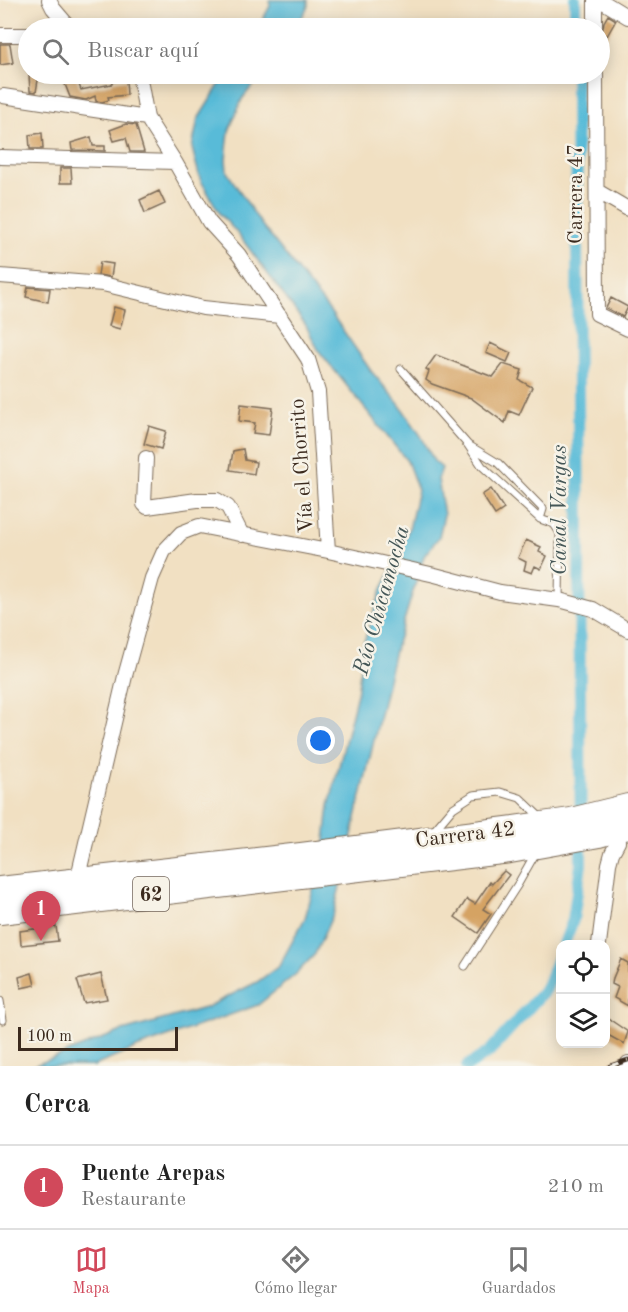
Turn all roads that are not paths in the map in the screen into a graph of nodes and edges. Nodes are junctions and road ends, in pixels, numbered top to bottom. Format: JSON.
{"nodes":[{"id":1,"x":49,"y":0,"type":"edge"},
{"id":2,"x":595,"y":0,"type":"edge"},
{"id":3,"x":600,"y":0,"type":"edge"},
{"id":4,"x":628,"y":17,"type":"edge"},
{"id":5,"x":62,"y":18,"type":"edge"},
{"id":6,"x":595,"y":18,"type":"edge"},
{"id":7,"x":0,"y":35,"type":"edge"},
{"id":8,"x":18,"y":35,"type":"edge"},
{"id":9,"x":141,"y":84,"type":"edge"},
{"id":10,"x":596,"y":84,"type":"edge"},
{"id":11,"x":3,"y":96,"type":"dead end"},
{"id":12,"x":147,"y":118,"type":"junction"},
{"id":13,"x":0,"y":157,"type":"edge"},
{"id":14,"x":175,"y":162,"type":"junction"},
{"id":15,"x":597,"y":191,"type":"junction"},
{"id":16,"x":628,"y":208,"type":"edge"},
{"id":17,"x":0,"y":276,"type":"edge"},
{"id":18,"x":280,"y":316,"type":"junction"},
{"id":19,"x":628,"y":329,"type":"edge"},
{"id":20,"x":401,"y":369,"type":"dead end"},
{"id":21,"x":468,"y":445,"type":"junction"},
{"id":22,"x":146,"y":458,"type":"dead end"},
{"id":23,"x":540,"y":519,"type":"junction"},
{"id":24,"x":242,"y":535,"type":"junction"},
{"id":25,"x":328,"y":550,"type":"junction"},
{"id":26,"x":565,"y":602,"type":"junction"},
{"id":27,"x":628,"y":630,"type":"edge"},
{"id":28,"x":628,"y":806,"type":"edge"},
{"id":29,"x":563,"y":828,"type":"junction"},
{"id":30,"x":614,"y":833,"type":"edge"},
{"id":31,"x":426,"y":839,"type":"junction"},
{"id":32,"x":539,"y":846,"type":"junction"},
{"id":33,"x":367,"y":857,"type":"junction"},
{"id":34,"x":301,"y":866,"type":"junction"},
{"id":35,"x":77,"y":882,"type":"junction"},
{"id":36,"x":0,"y":889,"type":"edge"},
{"id":37,"x":0,"y":912,"type":"edge"},
{"id":38,"x":600,"y":940,"type":"edge"},
{"id":39,"x":465,"y":966,"type":"dead end"},
{"id":40,"x":0,"y":1001,"type":"edge"},
{"id":41,"x":3,"y":1020,"type":"dead end"}],
"edges":[{"from":1,"to":5,"type":"street"},
{"from":2,"to":6,"type":"street"},
{"from":3,"to":4,"type":"street"},
{"from":7,"to":8,"type":"street"},
{"from":9,"to":12,"type":"street","name":"Vía el Chorrito"},
{"from":10,"to":15,"type":"street","name":"Carrera 47"},
{"from":11,"to":12,"type":"street"},
{"from":12,"to":14,"type":"street","name":"Vía el Chorrito"},
{"from":13,"to":14,"type":"street"},
{"from":14,"to":18,"type":"street","name":"Vía el Chorrito"},
{"from":15,"to":16,"type":"street"},
{"from":15,"to":19,"type":"street","name":"Carrera 47"},
{"from":17,"to":18,"type":"street"},
{"from":18,"to":25,"type":"street","name":"Vía el Chorrito"},
{"from":20,"to":21,"type":"lane"},
{"from":21,"to":23,"type":"lane"},
{"from":21,"to":23,"type":"lane"},
{"from":22,"to":24,"type":"street"},
{"from":23,"to":26,"type":"lane"},
{"from":24,"to":25,"type":"street"},
{"from":24,"to":35,"type":"street"},
{"from":25,"to":26,"type":"street","name":"Vía el Chorrito"},
{"from":26,"to":27,"type":"street","name":"Vía el Chorrito"},
{"from":28,"to":30,"type":"highway","name":"Carrera 42","number":"62"},
{"from":29,"to":30,"type":"highway","name":"Carrera 42","number":"62"},
{"from":29,"to":31,"type":"highway","name":"Carrera 42","number":"62"},
{"from":29,"to":31,"type":"lane"},
{"from":29,"to":32,"type":"highway","name":"Carrera 42","number":"62"},
{"from":30,"to":38,"type":"street"},
{"from":31,"to":33,"type":"highway","name":"Carrera 42","number":"62"},
{"from":32,"to":33,"type":"highway","name":"Carrera 42","number":"62"},
{"from":32,"to":39,"type":"lane"},
{"from":33,"to":34,"type":"highway","name":"Carrera 42","number":"62"},
{"from":34,"to":35,"type":"highway","number":"62"},
{"from":34,"to":37,"type":"highway","number":"62"},
{"from":35,"to":36,"type":"highway","number":"62"},
{"from":40,"to":41,"type":"lane"}]}
